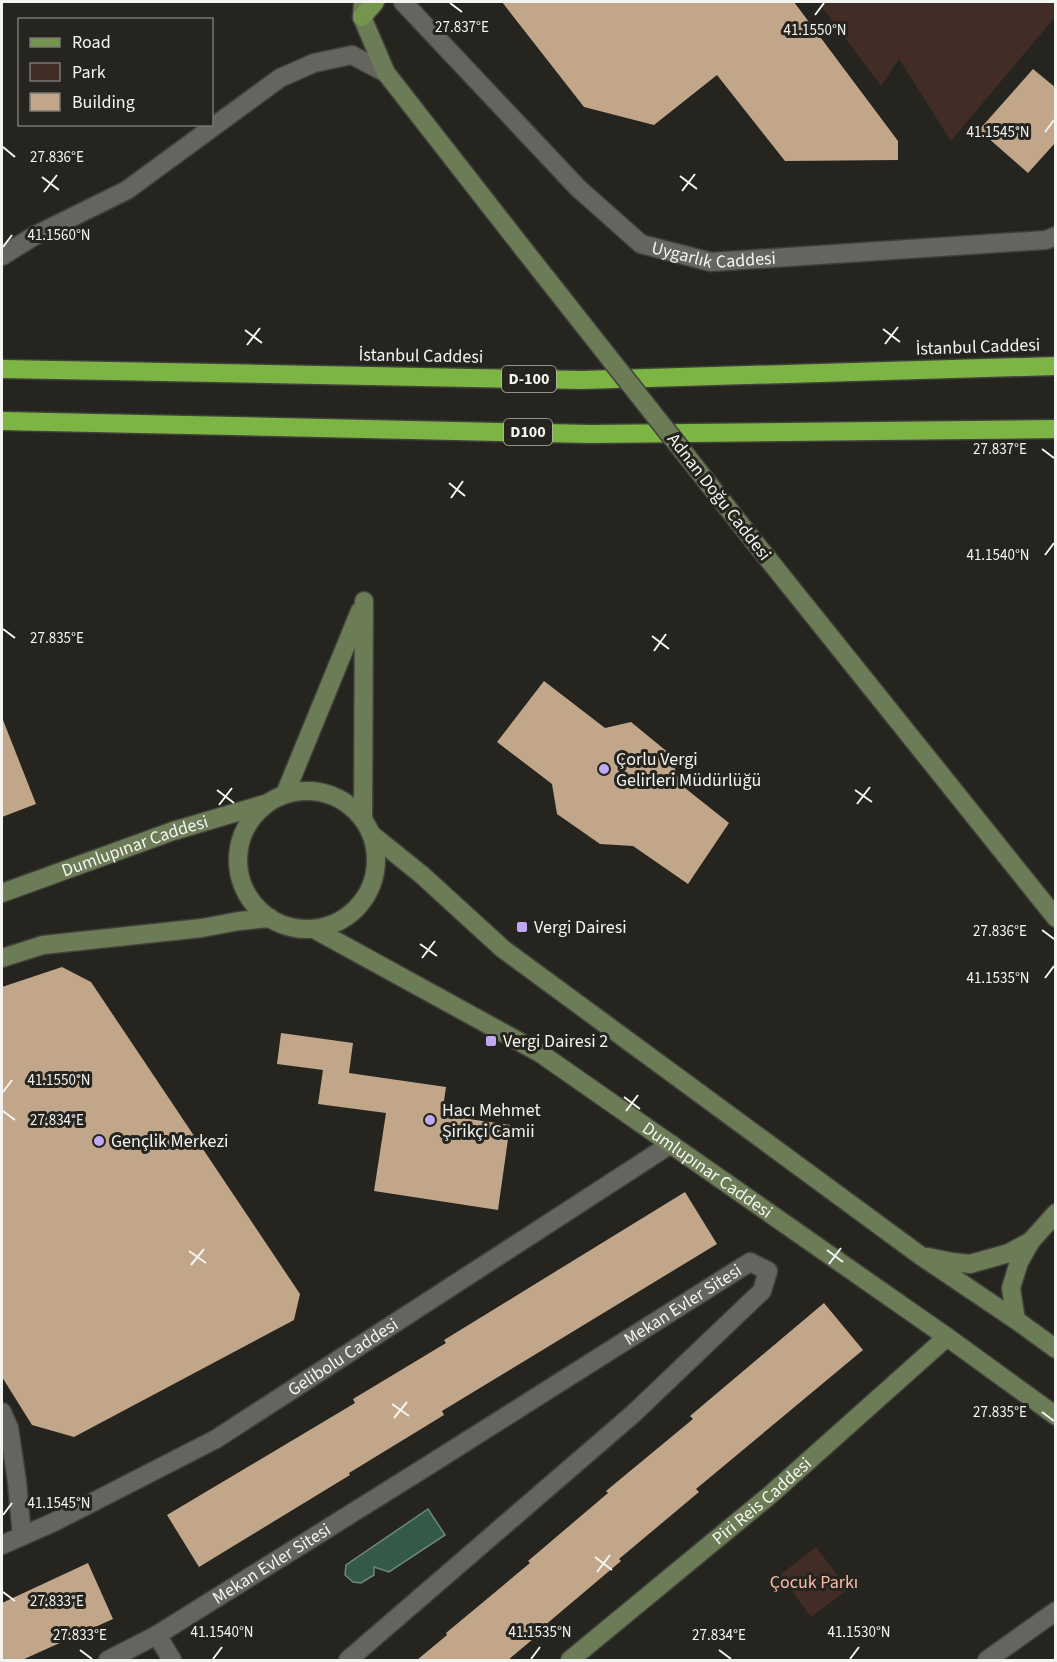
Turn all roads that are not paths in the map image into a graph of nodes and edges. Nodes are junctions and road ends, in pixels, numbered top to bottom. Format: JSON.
{"nodes":[{"id":1,"x":375,"y":2,"type":"edge"},
{"id":2,"x":402,"y":2,"type":"edge"},
{"id":3,"x":363,"y":9,"type":"edge"},
{"id":4,"x":386,"y":73,"type":"junction"},
{"id":5,"x":1056,"y":236,"type":"edge"},
{"id":6,"x":2,"y":256,"type":"edge"},
{"id":7,"x":1056,"y":366,"type":"edge"},
{"id":8,"x":2,"y":369,"type":"edge"},
{"id":9,"x":2,"y":421,"type":"edge"},
{"id":10,"x":1056,"y":429,"type":"edge"},
{"id":11,"x":277,"y":798,"type":"junction"},
{"id":12,"x":367,"y":826,"type":"junction"},
{"id":13,"x":2,"y":893,"type":"edge"},
{"id":14,"x":270,"y":918,"type":"junction"},
{"id":15,"x":1056,"y":918,"type":"edge"},
{"id":16,"x":314,"y":929,"type":"junction"},
{"id":17,"x":2,"y":957,"type":"edge"},
{"id":18,"x":671,"y":1144,"type":"junction"},
{"id":19,"x":1056,"y":1213,"type":"edge"},
{"id":20,"x":1030,"y":1241,"type":"junction"},
{"id":21,"x":921,"y":1256,"type":"junction"},
{"id":22,"x":1016,"y":1320,"type":"junction"},
{"id":23,"x":947,"y":1337,"type":"junction"},
{"id":24,"x":1056,"y":1349,"type":"edge"},
{"id":25,"x":2,"y":1412,"type":"edge"},
{"id":26,"x":1056,"y":1416,"type":"edge"},
{"id":27,"x":22,"y":1536,"type":"junction"},
{"id":28,"x":2,"y":1545,"type":"edge"},
{"id":29,"x":1056,"y":1611,"type":"edge"},
{"id":30,"x":157,"y":1635,"type":"junction"},
{"id":31,"x":108,"y":1660,"type":"edge"},
{"id":32,"x":172,"y":1660,"type":"edge"},
{"id":33,"x":348,"y":1660,"type":"edge"},
{"id":34,"x":570,"y":1660,"type":"edge"},
{"id":35,"x":987,"y":1660,"type":"edge"}],
"edges":[{"from":1,"to":3,"type":"main road","name":"Adnan Doğu Caddesi"},
{"from":2,"to":5,"type":"street","name":"Uygarlık Caddesi"},
{"from":3,"to":4,"type":"main road","name":"Adnan Doğu Caddesi"},
{"from":4,"to":6,"type":"street","name":"Adnan Doğu Caddesi"},
{"from":4,"to":15,"type":"main road","name":"Adnan Doğu Caddesi","bridge":true},
{"from":7,"to":8,"type":"highway","name":"İstanbul Caddesi","number":"D-100"},
{"from":9,"to":10,"type":"highway","number":"D100"},
{"from":11,"to":12,"type":"main road"},
{"from":11,"to":12,"type":"main road"},
{"from":11,"to":13,"type":"main road","name":"Dumlupınar Caddesi"},
{"from":11,"to":14,"type":"main road"},
{"from":12,"to":16,"type":"main road"},
{"from":12,"to":21,"type":"main road"},
{"from":14,"to":16,"type":"main road"},
{"from":14,"to":17,"type":"main road"},
{"from":16,"to":18,"type":"main road","name":"Dumlupınar Caddesi"},
{"from":18,"to":23,"type":"main road","name":"Dumlupınar Caddesi"},
{"from":18,"to":27,"type":"street","name":"Gelibolu Caddesi"},
{"from":19,"to":20,"type":"main road"},
{"from":20,"to":21,"type":"main road"},
{"from":20,"to":22,"type":"main road"},
{"from":21,"to":22,"type":"main road"},
{"from":22,"to":24,"type":"main road"},
{"from":23,"to":26,"type":"main road","name":"Dumlupınar Caddesi"},
{"from":23,"to":34,"type":"main road","name":"Piri Reis Caddesi"},
{"from":25,"to":27,"type":"street"},
{"from":27,"to":28,"type":"street","name":"Gelibolu Caddesi"},
{"from":29,"to":35,"type":"street"},
{"from":30,"to":31,"type":"street","name":"Mekan Evler Sitesi"},
{"from":30,"to":32,"type":"street"},
{"from":30,"to":33,"type":"street","name":"Mekan Evler Sitesi"}]}
